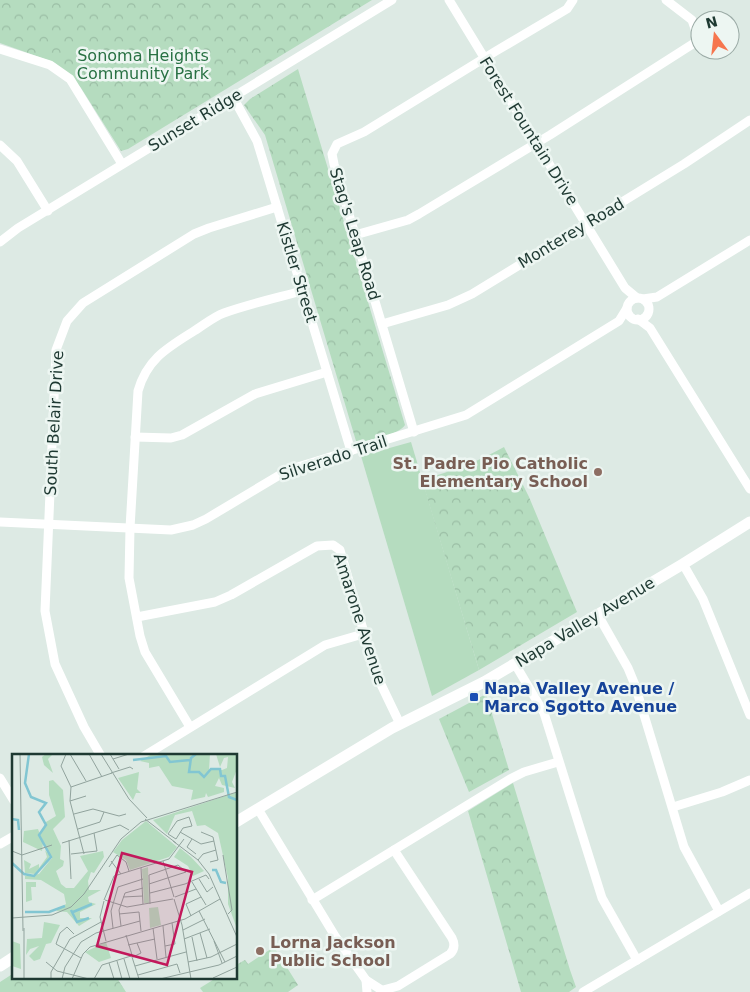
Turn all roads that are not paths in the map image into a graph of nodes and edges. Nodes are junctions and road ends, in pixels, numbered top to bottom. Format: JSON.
{"nodes":[{"id":1,"x":392,"y":0,"type":"edge"},
{"id":2,"x":449,"y":0,"type":"edge"},
{"id":3,"x":573,"y":0,"type":"edge"},
{"id":4,"x":666,"y":0,"type":"edge"},
{"id":5,"x":0,"y":49,"type":"edge"},
{"id":6,"x":484,"y":58,"type":"junction"},
{"id":7,"x":233,"y":97,"type":"junction"},
{"id":8,"x":750,"y":120,"type":"edge"},
{"id":9,"x":536,"y":143,"type":"junction"},
{"id":10,"x":0,"y":145,"type":"edge"},
{"id":11,"x":122,"y":164,"type":"junction"},
{"id":12,"x":277,"y":207,"type":"junction"},
{"id":13,"x":48,"y":210,"type":"junction"},
{"id":14,"x":586,"y":224,"type":"junction"},
{"id":15,"x":355,"y":236,"type":"junction"},
{"id":16,"x":750,"y":240,"type":"edge"},
{"id":17,"x":0,"y":242,"type":"edge"},
{"id":18,"x":625,"y":288,"type":"junction"},
{"id":19,"x":302,"y":291,"type":"junction"},
{"id":20,"x":657,"y":297,"type":"junction"},
{"id":21,"x":640,"y":299,"type":"junction"},
{"id":22,"x":628,"y":306,"type":"junction"},
{"id":23,"x":648,"y":311,"type":"junction"},
{"id":24,"x":636,"y":319,"type":"junction"},
{"id":25,"x":619,"y":321,"type":"junction"},
{"id":26,"x":382,"y":324,"type":"junction"},
{"id":27,"x":650,"y":328,"type":"junction"},
{"id":28,"x":327,"y":372,"type":"junction"},
{"id":29,"x":414,"y":432,"type":"junction"},
{"id":30,"x":135,"y":437,"type":"junction"},
{"id":31,"x":351,"y":451,"type":"junction"},
{"id":32,"x":750,"y":489,"type":"edge"},
{"id":33,"x":0,"y":522,"type":"edge"},
{"id":34,"x":750,"y":522,"type":"edge"},
{"id":35,"x":48,"y":524,"type":"junction"},
{"id":36,"x":130,"y":528,"type":"junction"},
{"id":37,"x":683,"y":564,"type":"junction"},
{"id":38,"x":598,"y":615,"type":"junction"},
{"id":39,"x":137,"y":617,"type":"junction"},
{"id":40,"x":364,"y":634,"type":"junction"},
{"id":41,"x":515,"y":664,"type":"junction"},
{"id":42,"x":750,"y":715,"type":"edge"},
{"id":43,"x":400,"y":724,"type":"junction"},
{"id":44,"x":190,"y":727,"type":"junction"},
{"id":45,"x":100,"y":754,"type":"edge"},
{"id":46,"x":147,"y":754,"type":"edge"},
{"id":47,"x":558,"y":762,"type":"junction"},
{"id":48,"x":0,"y":778,"type":"edge"},
{"id":49,"x":750,"y":780,"type":"edge"},
{"id":50,"x":12,"y":798,"type":"edge"},
{"id":51,"x":673,"y":807,"type":"junction"},
{"id":52,"x":258,"y":809,"type":"junction"},
{"id":53,"x":238,"y":821,"type":"edge"},
{"id":54,"x":12,"y":837,"type":"edge"},
{"id":55,"x":0,"y":844,"type":"edge"},
{"id":56,"x":394,"y":850,"type":"junction"},
{"id":57,"x":750,"y":893,"type":"edge"},
{"id":58,"x":312,"y":900,"type":"junction"},
{"id":59,"x":719,"y":911,"type":"junction"},
{"id":60,"x":12,"y":958,"type":"edge"},
{"id":61,"x":637,"y":960,"type":"junction"},
{"id":62,"x":0,"y":966,"type":"edge"},
{"id":63,"x":396,"y":989,"type":"edge"},
{"id":64,"x":377,"y":991,"type":"edge"},
{"id":65,"x":583,"y":992,"type":"edge"}],
"edges":[{"from":1,"to":7,"type":"street","name":"Sunset Ridge"},
{"from":2,"to":6,"type":"street","name":"Forest Fountain Drive"},
{"from":3,"to":6,"type":"street"},
{"from":4,"to":9,"type":"street"},
{"from":5,"to":11,"type":"street"},
{"from":6,"to":9,"type":"street","name":"Forest Fountain Drive"},
{"from":6,"to":15,"type":"street","name":"Stag's Leap Road"},
{"from":7,"to":11,"type":"street","name":"Sunset Ridge"},
{"from":7,"to":12,"type":"street","name":"Kistler Street"},
{"from":8,"to":14,"type":"street","name":"Monterey Road"},
{"from":9,"to":14,"type":"street","name":"Forest Fountain Drive"},
{"from":9,"to":15,"type":"street"},
{"from":10,"to":13,"type":"street"},
{"from":11,"to":13,"type":"street","name":"Sunset Ridge"},
{"from":12,"to":19,"type":"street","name":"Kistler Street"},
{"from":12,"to":35,"type":"street","name":"South Belair Drive"},
{"from":13,"to":17,"type":"street","name":"Sunset Ridge"},
{"from":14,"to":18,"type":"street","name":"Forest Fountain Drive"},
{"from":14,"to":26,"type":"street","name":"Monterey Road"},
{"from":15,"to":26,"type":"street","name":"Stag's Leap Road"},
{"from":16,"to":20,"type":"street"},
{"from":18,"to":21,"type":"street","name":"Forest Fountain Drive"},
{"from":18,"to":22,"type":"street","name":"Forest Fountain Drive"},
{"from":19,"to":28,"type":"street","name":"Kistler Street"},
{"from":19,"to":30,"type":"street"},
{"from":20,"to":21,"type":"street"},
{"from":20,"to":23,"type":"street"},
{"from":21,"to":22,"type":"street"},
{"from":21,"to":23,"type":"street"},
{"from":22,"to":24,"type":"street"},
{"from":22,"to":25,"type":"street","name":"Silverado Trail"},
{"from":23,"to":24,"type":"street"},
{"from":23,"to":27,"type":"street"},
{"from":24,"to":25,"type":"street","name":"Silverado Trail"},
{"from":24,"to":27,"type":"street"},
{"from":25,"to":29,"type":"street","name":"Silverado Trail"},
{"from":26,"to":29,"type":"street","name":"Stag's Leap Road"},
{"from":27,"to":32,"type":"street"},
{"from":28,"to":30,"type":"street"},
{"from":28,"to":31,"type":"street","name":"Kistler Street"},
{"from":29,"to":31,"type":"street","name":"Silverado Trail"},
{"from":30,"to":36,"type":"street"},
{"from":31,"to":36,"type":"street","name":"Silverado Trail"},
{"from":33,"to":35,"type":"street","name":"Silverado Trail"},
{"from":34,"to":37,"type":"street","name":"Napa Valley Avenue"},
{"from":35,"to":36,"type":"street","name":"Silverado Trail"},
{"from":35,"to":45,"type":"street","name":"South Belair Drive"},
{"from":36,"to":39,"type":"street"},
{"from":37,"to":38,"type":"street","name":"Napa Valley Avenue"},
{"from":37,"to":42,"type":"street"},
{"from":38,"to":41,"type":"street","name":"Napa Valley Avenue"},
{"from":38,"to":51,"type":"street"},
{"from":39,"to":40,"type":"street","name":"Amarone Avenue"},
{"from":39,"to":44,"type":"street"},
{"from":40,"to":43,"type":"street","name":"Amarone Avenue"},
{"from":40,"to":44,"type":"street"},
{"from":41,"to":43,"type":"street","name":"Napa Valley Avenue"},
{"from":41,"to":47,"type":"street"},
{"from":43,"to":52,"type":"street","name":"Napa Valley Avenue"},
{"from":44,"to":46,"type":"street"},
{"from":47,"to":56,"type":"street"},
{"from":47,"to":61,"type":"street"},
{"from":48,"to":50,"type":"street"},
{"from":49,"to":51,"type":"street"},
{"from":51,"to":59,"type":"street"},
{"from":52,"to":53,"type":"street","name":"Napa Valley Avenue"},
{"from":52,"to":58,"type":"street"},
{"from":54,"to":55,"type":"street"},
{"from":56,"to":58,"type":"street"},
{"from":56,"to":63,"type":"street"},
{"from":57,"to":59,"type":"street"},
{"from":58,"to":64,"type":"street"},
{"from":59,"to":61,"type":"street"},
{"from":60,"to":62,"type":"street"},
{"from":61,"to":65,"type":"street"},
{"from":63,"to":64,"type":"street"}]}
